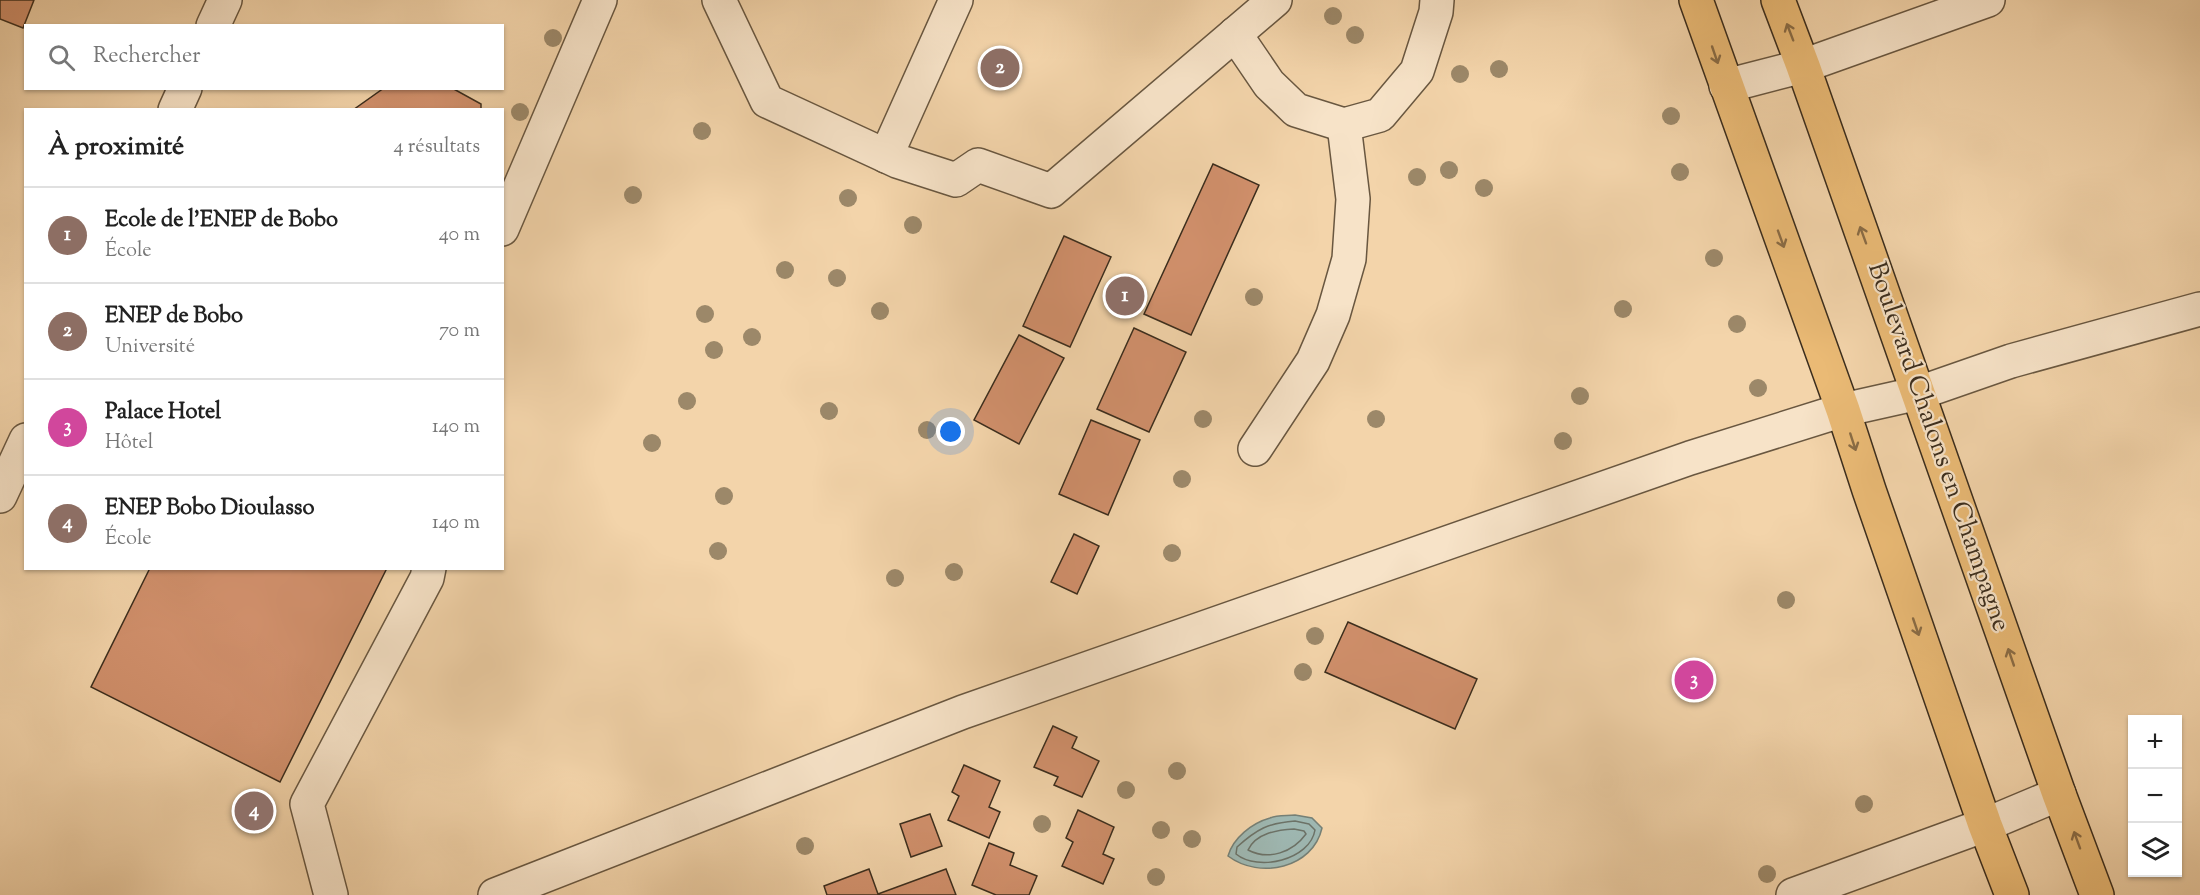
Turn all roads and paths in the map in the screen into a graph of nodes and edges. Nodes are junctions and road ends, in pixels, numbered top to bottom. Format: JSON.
{"nodes":[{"id":1,"x":225,"y":0,"type":"edge"},
{"id":2,"x":600,"y":0,"type":"edge"},
{"id":3,"x":719,"y":0,"type":"edge"},
{"id":4,"x":956,"y":0,"type":"edge"},
{"id":5,"x":1275,"y":0,"type":"edge"},
{"id":6,"x":1437,"y":0,"type":"edge"},
{"id":7,"x":1696,"y":0,"type":"edge"},
{"id":8,"x":1778,"y":0,"type":"edge"},
{"id":9,"x":1988,"y":0,"type":"edge"},
{"id":10,"x":214,"y":24,"type":"edge"},
{"id":11,"x":1235,"y":34,"type":"junction"},
{"id":12,"x":1803,"y":66,"type":"junction"},
{"id":13,"x":1726,"y":86,"type":"junction"},
{"id":14,"x":184,"y":90,"type":"edge"},
{"id":15,"x":176,"y":108,"type":"edge"},
{"id":16,"x":1344,"y":125,"type":"junction"},
{"id":17,"x":886,"y":156,"type":"junction"},
{"id":18,"x":504,"y":224,"type":"edge"},
{"id":19,"x":2200,"y":309,"type":"edge"},
{"id":20,"x":1919,"y":393,"type":"junction"},
{"id":21,"x":1843,"y":410,"type":"junction"},
{"id":22,"x":24,"y":444,"type":"edge"},
{"id":23,"x":1255,"y":449,"type":"dead end"},
{"id":24,"x":0,"y":496,"type":"edge"},
{"id":25,"x":429,"y":570,"type":"edge"},
{"id":26,"x":2059,"y":794,"type":"junction"},
{"id":27,"x":1985,"y":825,"type":"junction"},
{"id":28,"x":331,"y":895,"type":"edge"},
{"id":29,"x":495,"y":895,"type":"edge"},
{"id":30,"x":1793,"y":895,"type":"edge"},
{"id":31,"x":2012,"y":895,"type":"edge"},
{"id":32,"x":2097,"y":895,"type":"edge"}],
"edges":[{"from":1,"to":10,"type":"street"},
{"from":2,"to":18,"type":"street"},
{"from":3,"to":17,"type":"street"},
{"from":4,"to":17,"type":"street"},
{"from":5,"to":11,"type":"street"},
{"from":6,"to":16,"type":"street"},
{"from":7,"to":13,"type":"main road","one_way":true},
{"from":12,"to":8,"type":"main road","name":"Boulevard Chalons en Champagne","one_way":true},
{"from":9,"to":12,"type":"street"},
{"from":11,"to":16,"type":"street"},
{"from":11,"to":17,"type":"street"},
{"from":12,"to":13,"type":"street"},
{"from":20,"to":12,"type":"main road","name":"Boulevard Chalons en Champagne","one_way":true},
{"from":13,"to":21,"type":"main road","one_way":true},
{"from":14,"to":15,"type":"street"},
{"from":16,"to":23,"type":"street"},
{"from":19,"to":20,"type":"street"},
{"from":20,"to":21,"type":"street"},
{"from":26,"to":20,"type":"main road","name":"Boulevard Chalons en Champagne","one_way":true},
{"from":21,"to":27,"type":"main road","one_way":true},
{"from":21,"to":29,"type":"street"},
{"from":22,"to":24,"type":"street"},
{"from":25,"to":28,"type":"street"},
{"from":26,"to":27,"type":"street"},
{"from":32,"to":26,"type":"main road","name":"Boulevard Chalons en Champagne","one_way":true},
{"from":27,"to":30,"type":"street"},
{"from":27,"to":31,"type":"main road"}]}
